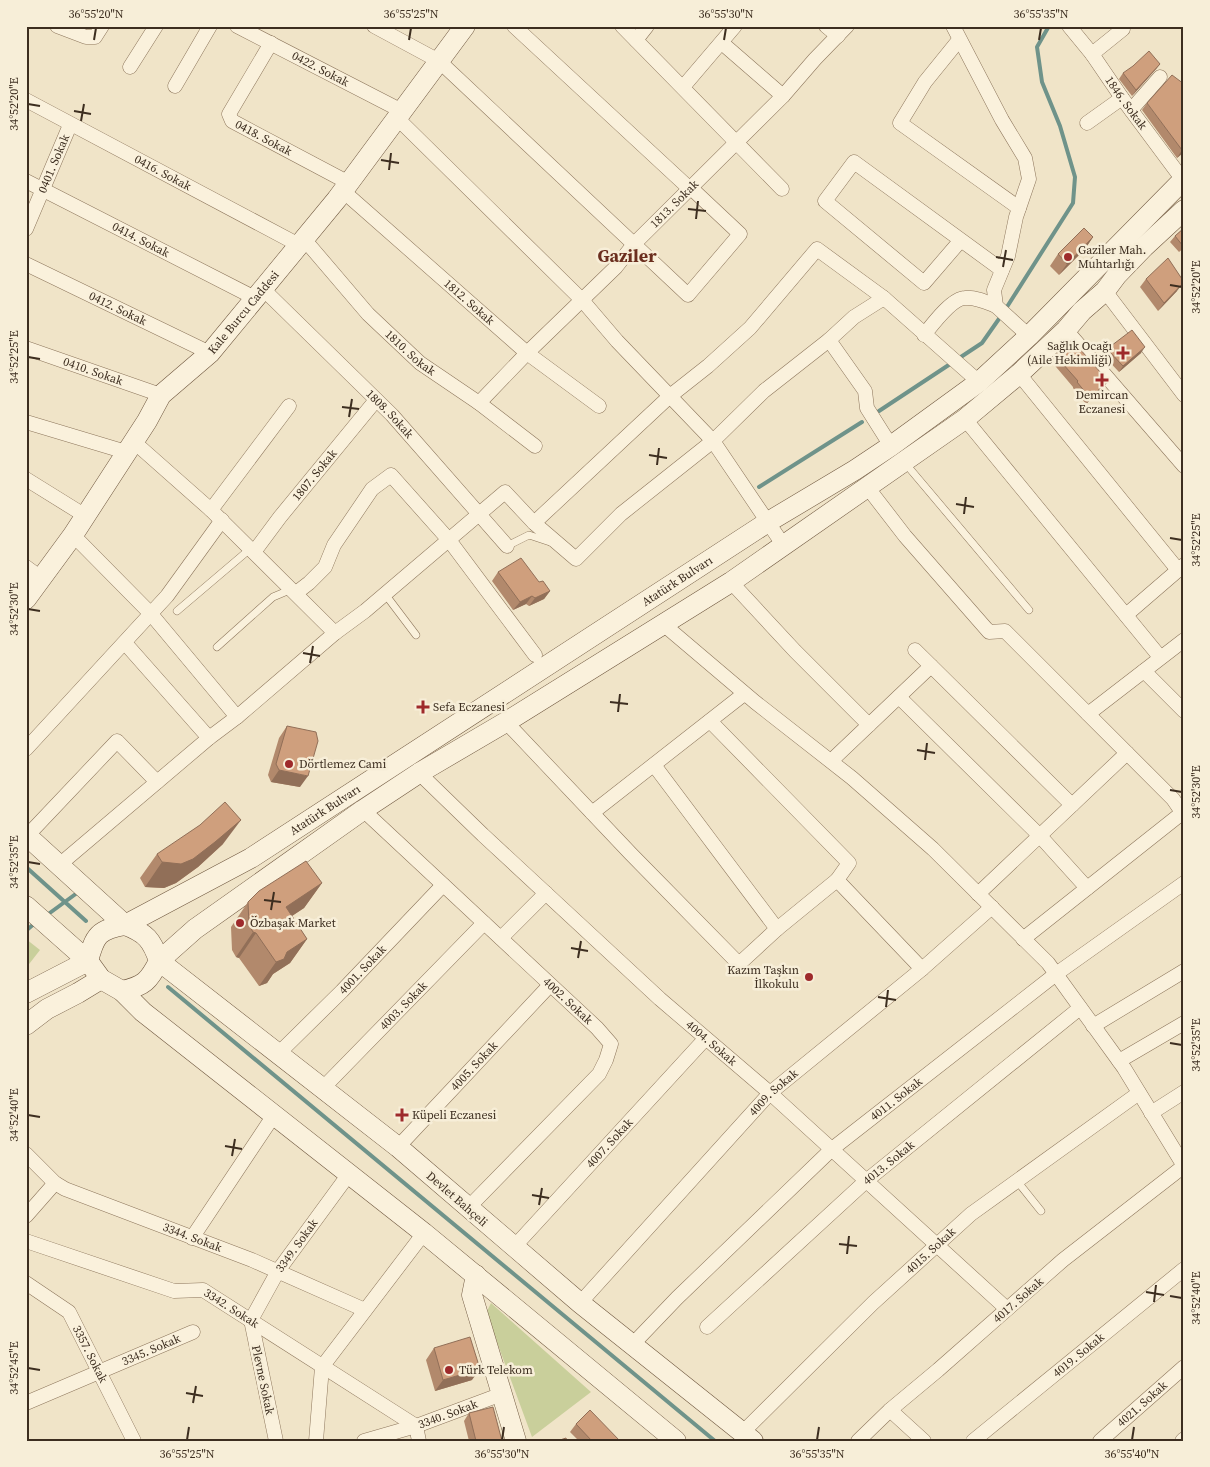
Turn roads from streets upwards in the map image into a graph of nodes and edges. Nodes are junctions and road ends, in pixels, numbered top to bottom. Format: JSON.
{"nodes":[{"id":1,"x":56,"y":26,"type":"edge"},
{"id":2,"x":102,"y":26,"type":"edge"},
{"id":3,"x":156,"y":26,"type":"edge"},
{"id":4,"x":210,"y":26,"type":"edge"},
{"id":5,"x":237,"y":26,"type":"edge"},
{"id":6,"x":374,"y":26,"type":"edge"},
{"id":7,"x":465,"y":26,"type":"edge"},
{"id":8,"x":514,"y":26,"type":"edge"},
{"id":9,"x":622,"y":26,"type":"edge"},
{"id":10,"x":647,"y":26,"type":"edge"},
{"id":11,"x":734,"y":26,"type":"edge"},
{"id":12,"x":826,"y":26,"type":"edge"},
{"id":13,"x":953,"y":26,"type":"edge"},
{"id":14,"x":1069,"y":26,"type":"edge"},
{"id":15,"x":1122,"y":30,"type":"dead end"},
{"id":16,"x":843,"y":31,"type":"edge"},
{"id":17,"x":636,"y":40,"type":"junction"},
{"id":18,"x":959,"y":40,"type":"junction"},
{"id":19,"x":271,"y":43,"type":"junction"},
{"id":20,"x":722,"y":43,"type":"junction"},
{"id":21,"x":1092,"y":54,"type":"junction"},
{"id":22,"x":439,"y":61,"type":"junction"},
{"id":23,"x":130,"y":67,"type":"dead end"},
{"id":24,"x":1160,"y":76,"type":"dead end"},
{"id":25,"x":175,"y":86,"type":"dead end"},
{"id":26,"x":682,"y":87,"type":"junction"},
{"id":27,"x":783,"y":96,"type":"junction"},
{"id":28,"x":1122,"y":98,"type":"junction"},
{"id":29,"x":26,"y":100,"type":"edge"},
{"id":30,"x":1131,"y":110,"type":"junction"},
{"id":31,"x":400,"y":114,"type":"junction"},
{"id":32,"x":1087,"y":123,"type":"dead end"},
{"id":33,"x":70,"y":125,"type":"junction"},
{"id":34,"x":737,"y":142,"type":"junction"},
{"id":35,"x":1184,"y":180,"type":"edge"},
{"id":36,"x":26,"y":181,"type":"edge"},
{"id":37,"x":346,"y":187,"type":"junction"},
{"id":38,"x":782,"y":188,"type":"dead end"},
{"id":39,"x":690,"y":189,"type":"junction"},
{"id":40,"x":43,"y":190,"type":"junction"},
{"id":41,"x":1019,"y":208,"type":"junction"},
{"id":42,"x":1184,"y":210,"type":"edge"},
{"id":43,"x":26,"y":229,"type":"edge"},
{"id":44,"x":961,"y":240,"type":"junction"},
{"id":45,"x":302,"y":242,"type":"junction"},
{"id":46,"x":634,"y":244,"type":"junction"},
{"id":47,"x":26,"y":264,"type":"edge"},
{"id":48,"x":1002,"y":270,"type":"junction"},
{"id":49,"x":1105,"y":291,"type":"junction"},
{"id":50,"x":259,"y":294,"type":"junction"},
{"id":51,"x":884,"y":298,"type":"junction"},
{"id":52,"x":582,"y":300,"type":"junction"},
{"id":53,"x":1001,"y":311,"type":"junction"},
{"id":54,"x":1066,"y":330,"type":"junction"},
{"id":55,"x":924,"y":335,"type":"junction"},
{"id":56,"x":1029,"y":336,"type":"junction"},
{"id":57,"x":829,"y":340,"type":"junction"},
{"id":58,"x":26,"y":348,"type":"edge"},
{"id":59,"x":210,"y":353,"type":"junction"},
{"id":60,"x":527,"y":353,"type":"junction"},
{"id":61,"x":1019,"y":374,"type":"junction"},
{"id":62,"x":979,"y":382,"type":"junction"},
{"id":63,"x":161,"y":394,"type":"junction"},
{"id":64,"x":1184,"y":395,"type":"edge"},
{"id":65,"x":670,"y":396,"type":"junction"},
{"id":66,"x":376,"y":400,"type":"junction"},
{"id":67,"x":479,"y":403,"type":"junction"},
{"id":68,"x":289,"y":406,"type":"dead end"},
{"id":69,"x":599,"y":406,"type":"dead end"},
{"id":70,"x":965,"y":419,"type":"junction"},
{"id":71,"x":26,"y":422,"type":"edge"},
{"id":72,"x":713,"y":441,"type":"junction"},
{"id":73,"x":535,"y":446,"type":"dead end"},
{"id":74,"x":892,"y":446,"type":"junction"},
{"id":75,"x":129,"y":447,"type":"junction"},
{"id":76,"x":1184,"y":466,"type":"edge"},
{"id":77,"x":26,"y":478,"type":"edge"},
{"id":78,"x":868,"y":488,"type":"junction"},
{"id":79,"x":211,"y":510,"type":"junction"},
{"id":80,"x":480,"y":514,"type":"junction"},
{"id":81,"x":84,"y":515,"type":"junction"},
{"id":82,"x":222,"y":520,"type":"junction"},
{"id":83,"x":768,"y":522,"type":"junction"},
{"id":84,"x":534,"y":523,"type":"junction"},
{"id":85,"x":72,"y":535,"type":"junction"},
{"id":86,"x":449,"y":540,"type":"junction"},
{"id":87,"x":507,"y":546,"type":"road end"},
{"id":88,"x":784,"y":546,"type":"junction"},
{"id":89,"x":252,"y":550,"type":"junction"},
{"id":90,"x":1181,"y":568,"type":"edge"},
{"id":91,"x":33,"y":572,"type":"edge"},
{"id":92,"x":730,"y":582,"type":"junction"},
{"id":93,"x":294,"y":591,"type":"junction"},
{"id":94,"x":26,"y":599,"type":"edge"},
{"id":95,"x":151,"y":614,"type":"junction"},
{"id":96,"x":1126,"y":615,"type":"junction"},
{"id":97,"x":663,"y":624,"type":"junction"},
{"id":98,"x":335,"y":632,"type":"junction"},
{"id":99,"x":125,"y":643,"type":"junction"},
{"id":100,"x":1180,"y":648,"type":"edge"},
{"id":101,"x":915,"y":650,"type":"dead end"},
{"id":102,"x":535,"y":655,"type":"dead end"},
{"id":103,"x":1160,"y":657,"type":"junction"},
{"id":104,"x":931,"y":666,"type":"junction"},
{"id":105,"x":1144,"y":671,"type":"junction"},
{"id":106,"x":744,"y":694,"type":"junction"},
{"id":107,"x":899,"y":697,"type":"junction"},
{"id":108,"x":1184,"y":711,"type":"edge"},
{"id":109,"x":1088,"y":714,"type":"junction"},
{"id":110,"x":237,"y":717,"type":"junction"},
{"id":111,"x":710,"y":720,"type":"junction"},
{"id":112,"x":506,"y":722,"type":"junction"},
{"id":113,"x":869,"y":725,"type":"junction"},
{"id":114,"x":209,"y":738,"type":"junction"},
{"id":115,"x":26,"y":749,"type":"edge"},
{"id":116,"x":1127,"y":754,"type":"junction"},
{"id":117,"x":830,"y":761,"type":"junction"},
{"id":118,"x":654,"y":765,"type":"junction"},
{"id":119,"x":419,"y":773,"type":"junction"},
{"id":120,"x":156,"y":782,"type":"junction"},
{"id":121,"x":1072,"y":805,"type":"junction"},
{"id":122,"x":1182,"y":808,"type":"edge"},
{"id":123,"x":363,"y":810,"type":"junction"},
{"id":124,"x":592,"y":813,"type":"junction"},
{"id":125,"x":27,"y":835,"type":"edge"},
{"id":126,"x":1040,"y":836,"type":"junction"},
{"id":127,"x":58,"y":866,"type":"junction"},
{"id":128,"x":837,"y":880,"type":"junction"},
{"id":129,"x":1184,"y":883,"type":"edge"},
{"id":130,"x":443,"y":885,"type":"junction"},
{"id":131,"x":1087,"y":888,"type":"junction"},
{"id":132,"x":546,"y":893,"type":"junction"},
{"id":133,"x":978,"y":894,"type":"junction"},
{"id":134,"x":992,"y":908,"type":"junction"},
{"id":135,"x":36,"y":915,"type":"edge"},
{"id":136,"x":484,"y":923,"type":"junction"},
{"id":137,"x":125,"y":925,"type":"junction"},
{"id":138,"x":777,"y":929,"type":"junction"},
{"id":139,"x":501,"y":938,"type":"junction"},
{"id":140,"x":1023,"y":939,"type":"junction"},
{"id":141,"x":88,"y":961,"type":"junction"},
{"id":142,"x":158,"y":961,"type":"junction"},
{"id":143,"x":922,"y":969,"type":"junction"},
{"id":144,"x":1184,"y":971,"type":"edge"},
{"id":145,"x":1056,"y":974,"type":"junction"},
{"id":146,"x":100,"y":979,"type":"junction"},
{"id":147,"x":550,"y":985,"type":"junction"},
{"id":148,"x":122,"y":991,"type":"junction"},
{"id":149,"x":26,"y":993,"type":"edge"},
{"id":150,"x":1080,"y":1008,"type":"junction"},
{"id":151,"x":1184,"y":1023,"type":"edge"},
{"id":152,"x":26,"y":1026,"type":"edge"},
{"id":153,"x":1093,"y":1026,"type":"junction"},
{"id":154,"x":705,"y":1040,"type":"junction"},
{"id":155,"x":279,"y":1053,"type":"junction"},
{"id":156,"x":1119,"y":1061,"type":"junction"},
{"id":157,"x":323,"y":1088,"type":"junction"},
{"id":158,"x":1139,"y":1092,"type":"junction"},
{"id":159,"x":1184,"y":1092,"type":"edge"},
{"id":160,"x":770,"y":1093,"type":"junction"},
{"id":161,"x":1152,"y":1113,"type":"junction"},
{"id":162,"x":274,"y":1116,"type":"junction"},
{"id":163,"x":398,"y":1147,"type":"junction"},
{"id":164,"x":832,"y":1149,"type":"junction"},
{"id":165,"x":26,"y":1154,"type":"edge"},
{"id":166,"x":1184,"y":1166,"type":"edge"},
{"id":167,"x":349,"y":1174,"type":"junction"},
{"id":168,"x":866,"y":1181,"type":"junction"},
{"id":169,"x":55,"y":1183,"type":"junction"},
{"id":170,"x":468,"y":1208,"type":"junction"},
{"id":171,"x":26,"y":1216,"type":"edge"},
{"id":172,"x":424,"y":1233,"type":"junction"},
{"id":173,"x":192,"y":1238,"type":"junction"},
{"id":174,"x":26,"y":1241,"type":"edge"},
{"id":175,"x":936,"y":1246,"type":"junction"},
{"id":176,"x":514,"y":1247,"type":"junction"},
{"id":177,"x":1184,"y":1269,"type":"edge"},
{"id":178,"x":278,"y":1271,"type":"junction"},
{"id":179,"x":476,"y":1275,"type":"junction"},
{"id":180,"x":26,"y":1283,"type":"edge"},
{"id":181,"x":580,"y":1303,"type":"junction"},
{"id":182,"x":1007,"y":1309,"type":"junction"},
{"id":183,"x":365,"y":1310,"type":"junction"},
{"id":184,"x":251,"y":1320,"type":"junction"},
{"id":185,"x":707,"y":1327,"type":"dead end"},
{"id":186,"x":193,"y":1332,"type":"dead end"},
{"id":187,"x":633,"y":1344,"type":"junction"},
{"id":188,"x":322,"y":1367,"type":"junction"},
{"id":189,"x":1184,"y":1367,"type":"edge"},
{"id":190,"x":98,"y":1372,"type":"junction"},
{"id":191,"x":502,"y":1394,"type":"junction"},
{"id":192,"x":26,"y":1403,"type":"edge"},
{"id":193,"x":890,"y":1410,"type":"junction"},
{"id":194,"x":416,"y":1426,"type":"junction"},
{"id":195,"x":748,"y":1436,"type":"edge"},
{"id":196,"x":134,"y":1441,"type":"edge"},
{"id":197,"x":276,"y":1441,"type":"edge"},
{"id":198,"x":316,"y":1441,"type":"edge"},
{"id":199,"x":364,"y":1441,"type":"edge"},
{"id":200,"x":419,"y":1441,"type":"edge"},
{"id":201,"x":516,"y":1441,"type":"edge"},
{"id":202,"x":676,"y":1441,"type":"edge"},
{"id":203,"x":858,"y":1441,"type":"edge"},
{"id":204,"x":924,"y":1441,"type":"edge"},
{"id":205,"x":972,"y":1441,"type":"edge"},
{"id":206,"x":1100,"y":1441,"type":"edge"}],
"edges":[{"from":1,"to":2,"type":"street"},
{"from":3,"to":23,"type":"street"},
{"from":4,"to":25,"type":"street"},
{"from":5,"to":19,"type":"street","name":"0422. Sokak"},
{"from":6,"to":22,"type":"street"},
{"from":7,"to":22,"type":"main road","name":"Kale Burcu Caddesi"},
{"from":8,"to":39,"type":"street"},
{"from":9,"to":17,"type":"street"},
{"from":10,"to":17,"type":"street"},
{"from":11,"to":20,"type":"street"},
{"from":12,"to":16,"type":"street"},
{"from":13,"to":18,"type":"street"},
{"from":14,"to":21,"type":"street","name":"1846. Sokak"},
{"from":15,"to":21,"type":"street"},
{"from":16,"to":27,"type":"street","name":"1813. Sokak"},
{"from":17,"to":26,"type":"street"},
{"from":18,"to":41,"type":"street"},
{"from":18,"to":41,"type":"street"},
{"from":19,"to":31,"type":"street","name":"0422. Sokak"},
{"from":19,"to":37,"type":"street","name":"0418. Sokak"},
{"from":20,"to":26,"type":"street"},
{"from":20,"to":27,"type":"street"},
{"from":21,"to":28,"type":"street","name":"1846. Sokak"},
{"from":22,"to":31,"type":"main road","name":"Kale Burcu Caddesi"},
{"from":22,"to":46,"type":"street"},
{"from":24,"to":30,"type":"street"},
{"from":26,"to":34,"type":"street"},
{"from":27,"to":34,"type":"street","name":"1813. Sokak"},
{"from":28,"to":30,"type":"street","name":"1846. Sokak"},
{"from":28,"to":32,"type":"street"},
{"from":29,"to":33,"type":"street","name":"0416. Sokak"},
{"from":30,"to":35,"type":"street","name":"1846. Sokak"},
{"from":31,"to":37,"type":"main road","name":"Kale Burcu Caddesi"},
{"from":31,"to":52,"type":"street","name":"0422. Sokak"},
{"from":33,"to":40,"type":"street","name":"0401. Sokak"},
{"from":33,"to":45,"type":"street","name":"0416. Sokak"},
{"from":34,"to":38,"type":"street"},
{"from":34,"to":39,"type":"street","name":"1813. Sokak"},
{"from":35,"to":56,"type":"main road","name":"Atatürk Bulvarı"},
{"from":36,"to":40,"type":"street","name":"0414. Sokak"},
{"from":37,"to":45,"type":"main road","name":"Kale Burcu Caddesi"},
{"from":37,"to":60,"type":"street","name":"1812. Sokak"},
{"from":39,"to":46,"type":"street","name":"1813. Sokak"},
{"from":39,"to":46,"type":"street"},
{"from":40,"to":43,"type":"street","name":"0401. Sokak"},
{"from":40,"to":50,"type":"street","name":"0414. Sokak"},
{"from":41,"to":48,"type":"street"},
{"from":42,"to":49,"type":"main road","name":"Atatürk Bulvarı"},
{"from":44,"to":44,"type":"street"},
{"from":44,"to":48,"type":"street"},
{"from":45,"to":50,"type":"main road","name":"Kale Burcu Caddesi"},
{"from":45,"to":67,"type":"street","name":"1810. Sokak"},
{"from":46,"to":52,"type":"street","name":"1813. Sokak"},
{"from":47,"to":59,"type":"street","name":"0412. Sokak"},
{"from":48,"to":53,"type":"street"},
{"from":49,"to":54,"type":"main road","name":"Atatürk Bulvarı"},
{"from":49,"to":64,"type":"street"},
{"from":50,"to":59,"type":"main road","name":"Kale Burcu Caddesi"},
{"from":50,"to":66,"type":"street","name":"1808. Sokak"},
{"from":51,"to":55,"type":"street"},
{"from":51,"to":57,"type":"street"},
{"from":51,"to":65,"type":"street"},
{"from":52,"to":60,"type":"street","name":"1813. Sokak"},
{"from":52,"to":65,"type":"street","name":"0422. Sokak"},
{"from":53,"to":55,"type":"street"},
{"from":53,"to":56,"type":"street"},
{"from":54,"to":61,"type":"main road","name":"Atatürk Bulvarı"},
{"from":54,"to":76,"type":"street"},
{"from":55,"to":62,"type":"street"},
{"from":56,"to":62,"type":"main road","name":"Atatürk Bulvarı"},
{"from":57,"to":72,"type":"street"},
{"from":57,"to":74,"type":"street"},
{"from":58,"to":63,"type":"street","name":"0410. Sokak"},
{"from":59,"to":63,"type":"main road","name":"Kale Burcu Caddesi"},
{"from":60,"to":67,"type":"street","name":"1813. Sokak"},
{"from":60,"to":69,"type":"street","name":"1812. Sokak"},
{"from":61,"to":70,"type":"main road","name":"Atatürk Bulvarı"},
{"from":61,"to":90,"type":"street"},
{"from":62,"to":74,"type":"main road","name":"Atatürk Bulvarı"},
{"from":63,"to":75,"type":"main road","name":"Kale Burcu Caddesi"},
{"from":65,"to":72,"type":"street","name":"0422. Sokak"},
{"from":65,"to":84,"type":"street"},
{"from":66,"to":80,"type":"street","name":"1808. Sokak"},
{"from":66,"to":89,"type":"street","name":"1807. Sokak"},
{"from":67,"to":73,"type":"street","name":"1810. Sokak"},
{"from":68,"to":79,"type":"street"},
{"from":70,"to":78,"type":"main road","name":"Atatürk Bulvarı"},
{"from":70,"to":96,"type":"street"},
{"from":71,"to":75,"type":"street"},
{"from":72,"to":83,"type":"street","name":"0422. Sokak"},
{"from":72,"to":84,"type":"street"},
{"from":74,"to":83,"type":"main road","name":"Atatürk Bulvarı"},
{"from":75,"to":79,"type":"street"},
{"from":75,"to":81,"type":"main road","name":"Kale Burcu Caddesi"},
{"from":77,"to":81,"type":"street"},
{"from":78,"to":88,"type":"main road","name":"Atatürk Bulvarı"},
{"from":78,"to":109,"type":"street"},
{"from":79,"to":82,"type":"street"},
{"from":80,"to":84,"type":"street"},
{"from":80,"to":86,"type":"street"},
{"from":80,"to":87,"type":"street","name":"1808. Sokak"},
{"from":81,"to":85,"type":"main road","name":"Kale Burcu Caddesi"},
{"from":82,"to":89,"type":"street"},
{"from":82,"to":95,"type":"street"},
{"from":83,"to":88,"type":"street","name":"0422. Sokak"},
{"from":83,"to":137,"type":"main road","name":"Atatürk Bulvarı"},
{"from":85,"to":91,"type":"main road","name":"Kale Burcu Caddesi"},
{"from":85,"to":95,"type":"street"},
{"from":86,"to":93,"type":"street"},
{"from":86,"to":98,"type":"street"},
{"from":86,"to":102,"type":"street"},
{"from":88,"to":92,"type":"main road","name":"Atatürk Bulvarı"},
{"from":89,"to":93,"type":"street"},
{"from":90,"to":96,"type":"street"},
{"from":91,"to":94,"type":"main road","name":"Kale Burcu Caddesi"},
{"from":92,"to":97,"type":"main road","name":"Atatürk Bulvarı"},
{"from":92,"to":113,"type":"street"},
{"from":93,"to":98,"type":"street"},
{"from":95,"to":99,"type":"street"},
{"from":95,"to":110,"type":"street"},
{"from":96,"to":103,"type":"street"},
{"from":97,"to":106,"type":"street"},
{"from":97,"to":112,"type":"main road","name":"Atatürk Bulvarı"},
{"from":98,"to":110,"type":"street"},
{"from":99,"to":114,"type":"street"},
{"from":99,"to":115,"type":"street"},
{"from":100,"to":103,"type":"street"},
{"from":101,"to":104,"type":"street"},
{"from":103,"to":105,"type":"street"},
{"from":104,"to":107,"type":"street"},
{"from":104,"to":121,"type":"street"},
{"from":105,"to":108,"type":"street"},
{"from":105,"to":109,"type":"street"},
{"from":106,"to":111,"type":"street"},
{"from":106,"to":117,"type":"street"},
{"from":107,"to":113,"type":"street"},
{"from":107,"to":126,"type":"street"},
{"from":109,"to":116,"type":"street"},
{"from":110,"to":114,"type":"street"},
{"from":111,"to":118,"type":"street"},
{"from":111,"to":128,"type":"street"},
{"from":112,"to":119,"type":"main road","name":"Atatürk Bulvarı"},
{"from":112,"to":124,"type":"street"},
{"from":113,"to":117,"type":"street"},
{"from":114,"to":120,"type":"street"},
{"from":116,"to":121,"type":"street"},
{"from":116,"to":122,"type":"street"},
{"from":117,"to":133,"type":"street"},
{"from":118,"to":124,"type":"street"},
{"from":118,"to":138,"type":"street"},
{"from":119,"to":123,"type":"main road","name":"Atatürk Bulvarı"},
{"from":119,"to":132,"type":"street","name":"4004. Sokak"},
{"from":120,"to":125,"type":"street"},
{"from":120,"to":127,"type":"street"},
{"from":121,"to":126,"type":"street"},
{"from":122,"to":131,"type":"street"},
{"from":123,"to":130,"type":"street","name":"4002. Sokak"},
{"from":123,"to":142,"type":"main road","name":"Atatürk Bulvarı"},
{"from":124,"to":138,"type":"street"},
{"from":125,"to":127,"type":"main road"},
{"from":126,"to":131,"type":"street"},
{"from":126,"to":133,"type":"street"},
{"from":127,"to":137,"type":"main road"},
{"from":128,"to":138,"type":"street"},
{"from":128,"to":143,"type":"street"},
{"from":129,"to":145,"type":"street","name":"4011. Sokak"},
{"from":130,"to":136,"type":"street","name":"4002. Sokak"},
{"from":130,"to":155,"type":"street","name":"4001. Sokak"},
{"from":131,"to":140,"type":"street"},
{"from":132,"to":139,"type":"street"},
{"from":132,"to":154,"type":"street","name":"4004. Sokak"},
{"from":133,"to":134,"type":"street"},
{"from":134,"to":140,"type":"street"},
{"from":134,"to":143,"type":"street","name":"4009. Sokak"},
{"from":135,"to":141,"type":"main road"},
{"from":136,"to":139,"type":"street","name":"4002. Sokak"},
{"from":136,"to":157,"type":"street","name":"4003. Sokak"},
{"from":137,"to":141,"type":"main road"},
{"from":137,"to":142,"type":"main road"},
{"from":139,"to":147,"type":"street","name":"4002. Sokak"},
{"from":140,"to":145,"type":"street"},
{"from":141,"to":146,"type":"main road"},
{"from":141,"to":149,"type":"main road"},
{"from":142,"to":148,"type":"main road"},
{"from":142,"to":155,"type":"main road","name":"Devlet Bahçeli"},
{"from":143,"to":160,"type":"street","name":"4009. Sokak"},
{"from":144,"to":153,"type":"street"},
{"from":145,"to":150,"type":"street"},
{"from":145,"to":164,"type":"street","name":"4011. Sokak"},
{"from":146,"to":148,"type":"main road"},
{"from":146,"to":152,"type":"main road"},
{"from":147,"to":163,"type":"street","name":"4005. Sokak"},
{"from":147,"to":170,"type":"street","name":"4002. Sokak"},
{"from":148,"to":162,"type":"main road"},
{"from":150,"to":153,"type":"street"},
{"from":150,"to":168,"type":"street","name":"4013. Sokak"},
{"from":151,"to":156,"type":"street"},
{"from":153,"to":156,"type":"street"},
{"from":154,"to":160,"type":"street","name":"4004. Sokak"},
{"from":154,"to":176,"type":"street","name":"4007. Sokak"},
{"from":155,"to":157,"type":"main road","name":"Devlet Bahçeli"},
{"from":156,"to":158,"type":"street"},
{"from":157,"to":163,"type":"main road","name":"Devlet Bahçeli"},
{"from":158,"to":161,"type":"street"},
{"from":158,"to":175,"type":"street","name":"4015. Sokak"},
{"from":159,"to":161,"type":"street"},
{"from":160,"to":164,"type":"street","name":"4004. Sokak"},
{"from":160,"to":181,"type":"street","name":"4009. Sokak"},
{"from":161,"to":166,"type":"street"},
{"from":162,"to":167,"type":"main road"},
{"from":162,"to":173,"type":"street"},
{"from":163,"to":170,"type":"main road","name":"Devlet Bahçeli"},
{"from":164,"to":168,"type":"street","name":"4004. Sokak"},
{"from":164,"to":187,"type":"street","name":"4011. Sokak"},
{"from":165,"to":169,"type":"street","name":"3344. Sokak"},
{"from":166,"to":182,"type":"street","name":"4017. Sokak"},
{"from":167,"to":172,"type":"main road"},
{"from":167,"to":178,"type":"street","name":"3349. Sokak"},
{"from":168,"to":175,"type":"street","name":"4004. Sokak"},
{"from":168,"to":185,"type":"street","name":"4013. Sokak"},
{"from":169,"to":171,"type":"street"},
{"from":169,"to":173,"type":"street","name":"3344. Sokak"},
{"from":170,"to":176,"type":"main road","name":"Devlet Bahçeli"},
{"from":172,"to":179,"type":"main road"},
{"from":172,"to":183,"type":"street"},
{"from":173,"to":178,"type":"street","name":"3344. Sokak"},
{"from":174,"to":184,"type":"street","name":"3342. Sokak"},
{"from":175,"to":182,"type":"street","name":"4004. Sokak"},
{"from":175,"to":195,"type":"street","name":"4015. Sokak"},
{"from":176,"to":181,"type":"main road","name":"Devlet Bahçeli"},
{"from":177,"to":205,"type":"street","name":"4019. Sokak"},
{"from":178,"to":183,"type":"street","name":"3344. Sokak"},
{"from":178,"to":184,"type":"street","name":"3349. Sokak"},
{"from":179,"to":191,"type":"main road"},
{"from":179,"to":202,"type":"main road"},
{"from":180,"to":190,"type":"street","name":"3357. Sokak"},
{"from":181,"to":187,"type":"main road","name":"Devlet Bahçeli"},
{"from":182,"to":193,"type":"street","name":"4017. Sokak"},
{"from":183,"to":188,"type":"street"},
{"from":184,"to":188,"type":"street","name":"3342. Sokak"},
{"from":184,"to":197,"type":"street","name":"Plevne Sokak"},
{"from":186,"to":190,"type":"street","name":"3345. Sokak"},
{"from":187,"to":195,"type":"main road","name":"Devlet Bahçeli"},
{"from":188,"to":194,"type":"street","name":"3342. Sokak"},
{"from":188,"to":198,"type":"street"},
{"from":189,"to":206,"type":"street","name":"4021. Sokak"},
{"from":190,"to":192,"type":"street","name":"3345. Sokak"},
{"from":190,"to":196,"type":"street","name":"3357. Sokak"},
{"from":191,"to":194,"type":"street","name":"3340. Sokak"},
{"from":191,"to":201,"type":"main road"},
{"from":193,"to":203,"type":"street","name":"4017. Sokak"},
{"from":193,"to":204,"type":"street"},
{"from":194,"to":199,"type":"street","name":"3340. Sokak"},
{"from":194,"to":200,"type":"street"}]}
